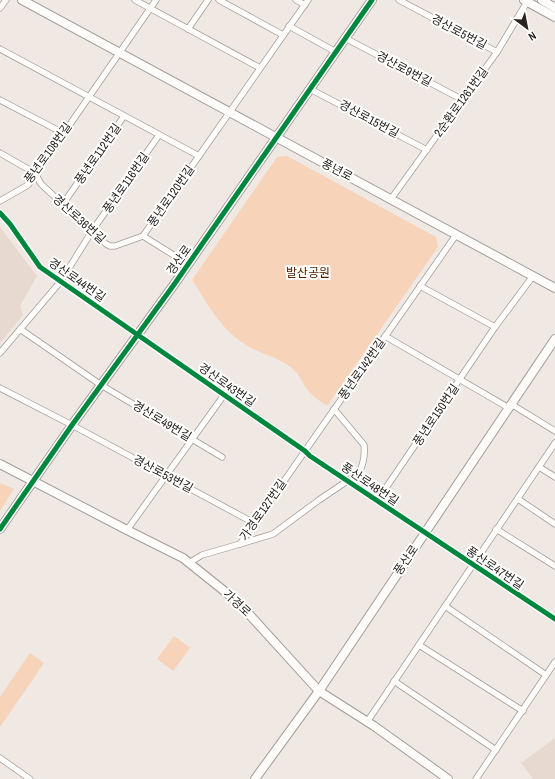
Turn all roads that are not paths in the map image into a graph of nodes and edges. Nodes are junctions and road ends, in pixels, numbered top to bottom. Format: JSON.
{"nodes":[{"id":1,"x":6,"y":0,"type":"edge"},
{"id":2,"x":22,"y":0,"type":"edge"},
{"id":3,"x":135,"y":0,"type":"edge"},
{"id":4,"x":156,"y":0,"type":"edge"},
{"id":5,"x":208,"y":0,"type":"edge"},
{"id":6,"x":219,"y":0,"type":"edge"},
{"id":7,"x":296,"y":0,"type":"edge"},
{"id":8,"x":372,"y":0,"type":"edge"},
{"id":9,"x":399,"y":0,"type":"edge"},
{"id":10,"x":542,"y":0,"type":"edge"},
{"id":11,"x":526,"y":1,"type":"edge"},
{"id":12,"x":306,"y":2,"type":"edge"},
{"id":13,"x":0,"y":8,"type":"edge"},
{"id":14,"x":150,"y":8,"type":"junction"},
{"id":15,"x":555,"y":8,"type":"edge"},
{"id":16,"x":555,"y":17,"type":"edge"},
{"id":17,"x":289,"y":26,"type":"junction"},
{"id":18,"x":188,"y":29,"type":"junction"},
{"id":19,"x":283,"y":35,"type":"junction"},
{"id":20,"x":345,"y":38,"type":"junction"},
{"id":21,"x":0,"y":49,"type":"edge"},
{"id":22,"x":120,"y":52,"type":"junction"},
{"id":23,"x":336,"y":52,"type":"junction"},
{"id":24,"x":497,"y":52,"type":"junction"},
{"id":25,"x":260,"y":68,"type":"junction"},
{"id":26,"x":310,"y":89,"type":"junction"},
{"id":27,"x":89,"y":97,"type":"junction"},
{"id":28,"x":0,"y":100,"type":"edge"},
{"id":29,"x":463,"y":100,"type":"junction"},
{"id":30,"x":230,"y":112,"type":"junction"},
{"id":31,"x":124,"y":116,"type":"junction"},
{"id":32,"x":63,"y":133,"type":"junction"},
{"id":33,"x":160,"y":135,"type":"junction"},
{"id":34,"x":276,"y":138,"type":"junction"},
{"id":35,"x":427,"y":150,"type":"junction"},
{"id":36,"x":0,"y":153,"type":"edge"},
{"id":37,"x":199,"y":156,"type":"junction"},
{"id":38,"x":36,"y":173,"type":"junction"},
{"id":39,"x":391,"y":199,"type":"junction"},
{"id":40,"x":0,"y":201,"type":"edge"},
{"id":41,"x":63,"y":204,"type":"junction"},
{"id":42,"x":0,"y":213,"type":"edge"},
{"id":43,"x":92,"y":231,"type":"junction"},
{"id":44,"x":456,"y":235,"type":"junction"},
{"id":45,"x":143,"y":236,"type":"junction"},
{"id":46,"x":188,"y":264,"type":"junction"},
{"id":47,"x":532,"y":276,"type":"junction"},
{"id":48,"x":61,"y":281,"type":"junction"},
{"id":49,"x":420,"y":286,"type":"junction"},
{"id":50,"x":555,"y":288,"type":"edge"},
{"id":51,"x":495,"y":327,"type":"junction"},
{"id":52,"x":20,"y":329,"type":"junction"},
{"id":53,"x":137,"y":335,"type":"junction"},
{"id":54,"x":385,"y":336,"type":"junction"},
{"id":55,"x":555,"y":339,"type":"edge"},
{"id":56,"x":0,"y":353,"type":"edge"},
{"id":57,"x":460,"y":380,"type":"junction"},
{"id":58,"x":101,"y":385,"type":"junction"},
{"id":59,"x":0,"y":388,"type":"edge"},
{"id":60,"x":224,"y":395,"type":"junction"},
{"id":61,"x":510,"y":406,"type":"junction"},
{"id":62,"x":334,"y":409,"type":"junction"},
{"id":63,"x":72,"y":425,"type":"junction"},
{"id":64,"x":555,"y":431,"type":"edge"},
{"id":65,"x":192,"y":439,"type":"junction"},
{"id":66,"x":555,"y":443,"type":"edge"},
{"id":67,"x":304,"y":451,"type":"junction"},
{"id":68,"x":222,"y":458,"type":"dead end"},
{"id":69,"x":0,"y":464,"type":"edge"},
{"id":70,"x":539,"y":467,"type":"junction"},
{"id":71,"x":166,"y":476,"type":"junction"},
{"id":72,"x":555,"y":477,"type":"edge"},
{"id":73,"x":34,"y":481,"type":"junction"},
{"id":74,"x":347,"y":481,"type":"junction"},
{"id":75,"x":518,"y":499,"type":"junction"},
{"id":76,"x":377,"y":501,"type":"junction"},
{"id":77,"x":254,"y":523,"type":"junction"},
{"id":78,"x":555,"y":524,"type":"edge"},
{"id":79,"x":0,"y":529,"type":"edge"},
{"id":80,"x":496,"y":529,"type":"junction"},
{"id":81,"x":126,"y":530,"type":"junction"},
{"id":82,"x":425,"y":533,"type":"junction"},
{"id":83,"x":240,"y":544,"type":"junction"},
{"id":84,"x":189,"y":562,"type":"junction"},
{"id":85,"x":473,"y":565,"type":"junction"},
{"id":86,"x":555,"y":566,"type":"edge"},
{"id":87,"x":444,"y":606,"type":"junction"},
{"id":88,"x":555,"y":619,"type":"edge"},
{"id":89,"x":418,"y":645,"type":"junction"},
{"id":90,"x":555,"y":662,"type":"edge"},
{"id":91,"x":546,"y":675,"type":"junction"},
{"id":92,"x":394,"y":681,"type":"junction"},
{"id":93,"x":319,"y":691,"type":"junction"},
{"id":94,"x":522,"y":711,"type":"junction"},
{"id":95,"x":367,"y":722,"type":"junction"},
{"id":96,"x":496,"y":750,"type":"junction"},
{"id":97,"x":0,"y":758,"type":"edge"},
{"id":98,"x":30,"y":779,"type":"edge"},
{"id":99,"x":255,"y":779,"type":"edge"},
{"id":100,"x":448,"y":779,"type":"edge"},
{"id":101,"x":476,"y":779,"type":"edge"}],
"edges":[{"from":1,"to":13,"type":"street"},
{"from":2,"to":22,"type":"street","name":"풍년로"},
{"from":3,"to":14,"type":"street"},
{"from":4,"to":14,"type":"street"},
{"from":5,"to":18,"type":"street"},
{"from":6,"to":19,"type":"street"},
{"from":7,"to":12,"type":"street"},
{"from":8,"to":20,"type":"street","name":"경산로"},
{"from":9,"to":24,"type":"street","name":"경산로5번길"},
{"from":10,"to":15,"type":"street"},
{"from":11,"to":16,"type":"street"},
{"from":11,"to":24,"type":"street","name":"2순환로1261번길"},
{"from":12,"to":17,"type":"street","name":"풍년로120번길"},
{"from":14,"to":18,"type":"street"},
{"from":14,"to":22,"type":"street"},
{"from":17,"to":19,"type":"street","name":"풍년로120번길"},
{"from":17,"to":23,"type":"street"},
{"from":18,"to":25,"type":"street"},
{"from":19,"to":25,"type":"street","name":"풍년로120번길"},
{"from":20,"to":23,"type":"street","name":"경산로"},
{"from":20,"to":29,"type":"street","name":"경산로9번길"},
{"from":21,"to":27,"type":"street"},
{"from":22,"to":27,"type":"street","name":"풍년로108번길"},
{"from":22,"to":30,"type":"street","name":"풍년로"},
{"from":23,"to":26,"type":"street","name":"경산로"},
{"from":24,"to":29,"type":"street","name":"2순환로1261번길"},
{"from":25,"to":30,"type":"street","name":"풍년로120번길"},
{"from":26,"to":34,"type":"street","name":"경산로"},
{"from":26,"to":35,"type":"street","name":"경산로15번길"},
{"from":27,"to":31,"type":"street"},
{"from":27,"to":32,"type":"street","name":"풍년로108번길"},
{"from":28,"to":32,"type":"street"},
{"from":29,"to":35,"type":"street","name":"2순환로1261번길"},
{"from":30,"to":34,"type":"street","name":"풍년로"},
{"from":30,"to":37,"type":"street","name":"풍년로120번길"},
{"from":31,"to":33,"type":"street","name":"풍년로112번길"},
{"from":31,"to":41,"type":"street","name":"풍년로112번길"},
{"from":32,"to":38,"type":"street","name":"풍년로108번길"},
{"from":33,"to":37,"type":"street","name":"풍년로120번길"},
{"from":33,"to":43,"type":"street","name":"풍년로116번길"},
{"from":34,"to":39,"type":"street","name":"풍년로"},
{"from":34,"to":46,"type":"street","name":"경산로"},
{"from":35,"to":39,"type":"street","name":"2순환로1261번길"},
{"from":36,"to":38,"type":"street","name":"경산로36번길"},
{"from":37,"to":45,"type":"street","name":"풍년로120번길"},
{"from":38,"to":40,"type":"street","name":"풍년로108번길"},
{"from":38,"to":41,"type":"street","name":"경산로36번길"},
{"from":39,"to":44,"type":"street","name":"풍년로"},
{"from":41,"to":43,"type":"street","name":"경산로36번길"},
{"from":42,"to":48,"type":"street","name":"경산로44번길"},
{"from":43,"to":45,"type":"street","name":"경산로36번길"},
{"from":43,"to":48,"type":"street","name":"풍년로116번길"},
{"from":44,"to":47,"type":"street","name":"풍년로"},
{"from":44,"to":49,"type":"street","name":"풍년로142번길"},
{"from":45,"to":46,"type":"street"},
{"from":46,"to":53,"type":"street","name":"경산로"},
{"from":47,"to":50,"type":"street","name":"풍년로"},
{"from":47,"to":51,"type":"street","name":"풍년로150번길"},
{"from":48,"to":52,"type":"street","name":"풍년로116번길"},
{"from":48,"to":53,"type":"street","name":"경산로44번길"},
{"from":49,"to":51,"type":"street"},
{"from":49,"to":54,"type":"street","name":"풍년로142번길"},
{"from":51,"to":57,"type":"street","name":"풍년로150번길"},
{"from":52,"to":56,"type":"street","name":"풍년로116번길"},
{"from":52,"to":58,"type":"street","name":"경산로49번길"},
{"from":53,"to":58,"type":"street","name":"경산로"},
{"from":53,"to":60,"type":"street","name":"경산로43번길"},
{"from":54,"to":57,"type":"street"},
{"from":54,"to":62,"type":"street","name":"풍년로142번길"},
{"from":55,"to":61,"type":"street","name":"풍산로"},
{"from":57,"to":61,"type":"street"},
{"from":57,"to":76,"type":"street","name":"풍년로150번길"},
{"from":58,"to":63,"type":"street","name":"경산로"},
{"from":58,"to":65,"type":"street","name":"경산로49번길"},
{"from":59,"to":63,"type":"street","name":"경산로53번길"},
{"from":60,"to":65,"type":"street"},
{"from":60,"to":67,"type":"street","name":"경산로43번길"},
{"from":61,"to":64,"type":"street"},
{"from":61,"to":82,"type":"street","name":"풍산로"},
{"from":62,"to":67,"type":"street","name":"풍년로142번길"},
{"from":62,"to":74,"type":"street"},
{"from":63,"to":71,"type":"street","name":"경산로53번길"},
{"from":63,"to":73,"type":"street","name":"경산로"},
{"from":65,"to":68,"type":"street","name":"경산로49번길"},
{"from":65,"to":71,"type":"street"},
{"from":66,"to":70,"type":"street"},
{"from":67,"to":74,"type":"street","name":"풍산로48번길"},
{"from":67,"to":77,"type":"street","name":"가경로127번길"},
{"from":69,"to":73,"type":"street","name":"가경로"},
{"from":70,"to":72,"type":"street"},
{"from":70,"to":75,"type":"street"},
{"from":71,"to":77,"type":"street","name":"경산로53번길"},
{"from":71,"to":81,"type":"street"},
{"from":73,"to":79,"type":"street","name":"경산로"},
{"from":73,"to":81,"type":"street","name":"가경로"},
{"from":74,"to":76,"type":"street","name":"풍산로48번길"},
{"from":74,"to":83,"type":"street","name":"풍산로48번길"},
{"from":75,"to":78,"type":"street"},
{"from":75,"to":80,"type":"street"},
{"from":76,"to":82,"type":"street","name":"풍산로48번길"},
{"from":77,"to":83,"type":"street","name":"가경로127번길"},
{"from":80,"to":85,"type":"street"},
{"from":80,"to":86,"type":"street"},
{"from":81,"to":84,"type":"street","name":"가경로"},
{"from":82,"to":85,"type":"street","name":"풍산로47번길"},
{"from":82,"to":93,"type":"street","name":"풍산로"},
{"from":83,"to":84,"type":"street","name":"가경로127번길"},
{"from":84,"to":93,"type":"street","name":"가경로"},
{"from":85,"to":87,"type":"street"},
{"from":85,"to":88,"type":"street","name":"풍산로47번길"},
{"from":87,"to":89,"type":"street"},
{"from":87,"to":91,"type":"street"},
{"from":89,"to":92,"type":"street"},
{"from":89,"to":94,"type":"street"},
{"from":90,"to":91,"type":"street"},
{"from":91,"to":94,"type":"street"},
{"from":92,"to":95,"type":"street"},
{"from":92,"to":96,"type":"street"},
{"from":93,"to":95,"type":"street","name":"가경로"},
{"from":93,"to":99,"type":"street","name":"풍산로"},
{"from":94,"to":96,"type":"street"},
{"from":95,"to":100,"type":"street","name":"가경로"},
{"from":96,"to":101,"type":"street"},
{"from":97,"to":98,"type":"street"}]}
